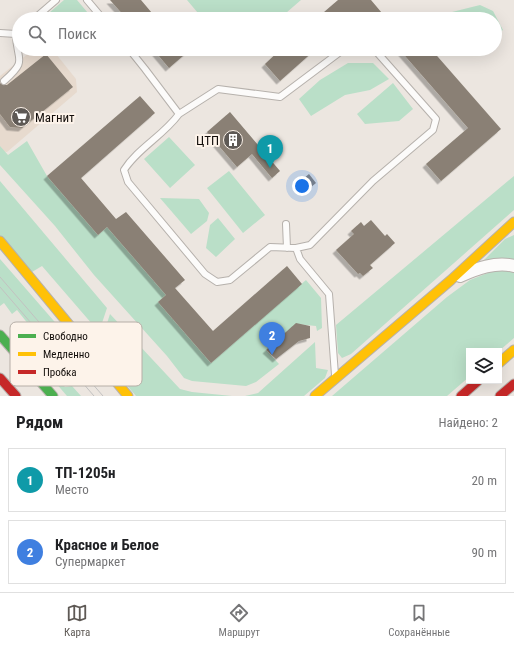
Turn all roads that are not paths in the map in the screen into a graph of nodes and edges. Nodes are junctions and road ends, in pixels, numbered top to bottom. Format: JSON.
{"nodes":[{"id":1,"x":56,"y":0,"type":"edge"},
{"id":2,"x":86,"y":0,"type":"edge"},
{"id":3,"x":42,"y":12,"type":"edge"},
{"id":4,"x":97,"y":12,"type":"edge"},
{"id":5,"x":0,"y":32,"type":"edge"},
{"id":6,"x":12,"y":33,"type":"edge"},
{"id":7,"x":19,"y":56,"type":"edge"},
{"id":8,"x":134,"y":56,"type":"edge"},
{"id":9,"x":335,"y":56,"type":"edge"},
{"id":10,"x":380,"y":56,"type":"edge"},
{"id":11,"x":4,"y":81,"type":"dead end"},
{"id":12,"x":179,"y":114,"type":"junction"},
{"id":13,"x":513,"y":223,"type":"edge"},
{"id":14,"x":286,"y":224,"type":"dead end"},
{"id":15,"x":0,"y":241,"type":"edge"},
{"id":16,"x":287,"y":248,"type":"junction"},
{"id":17,"x":296,"y":248,"type":"junction"},
{"id":18,"x":514,"y":266,"type":"edge"},
{"id":19,"x":451,"y":280,"type":"junction"},
{"id":20,"x":67,"y":322,"type":"edge"},
{"id":21,"x":0,"y":335,"type":"edge"},
{"id":22,"x":10,"y":347,"type":"edge"},
{"id":23,"x":514,"y":350,"type":"edge"},
{"id":24,"x":502,"y":360,"type":"edge"},
{"id":25,"x":0,"y":378,"type":"edge"},
{"id":26,"x":336,"y":380,"type":"junction"},
{"id":27,"x":475,"y":384,"type":"edge"},
{"id":28,"x":514,"y":384,"type":"edge"},
{"id":29,"x":44,"y":386,"type":"edge"},
{"id":30,"x":120,"y":386,"type":"edge"},
{"id":31,"x":16,"y":396,"type":"edge"},
{"id":32,"x":53,"y":396,"type":"edge"},
{"id":33,"x":128,"y":396,"type":"edge"},
{"id":34,"x":315,"y":396,"type":"edge"},
{"id":35,"x":461,"y":396,"type":"edge"},
{"id":36,"x":500,"y":396,"type":"edge"}],
"edges":[{"from":1,"to":3,"type":"lane"},
{"from":2,"to":4,"type":"lane"},
{"from":5,"to":6,"type":"lane"},
{"from":7,"to":11,"type":"lane"},
{"from":8,"to":12,"type":"lane"},
{"from":9,"to":12,"type":"lane"},
{"from":10,"to":17,"type":"lane"},
{"from":12,"to":16,"type":"lane"},
{"from":13,"to":19,"type":"street"},
{"from":14,"to":16,"type":"lane"},
{"from":15,"to":20,"type":"street"},
{"from":16,"to":17,"type":"lane"},
{"from":17,"to":26,"type":"lane"},
{"from":18,"to":19,"type":"street"},
{"from":19,"to":26,"type":"street"},
{"from":21,"to":22,"type":"street"},
{"from":23,"to":24,"type":"street"},
{"from":25,"to":31,"type":"street"},
{"from":26,"to":34,"type":"street"},
{"from":27,"to":35,"type":"street"},
{"from":28,"to":36,"type":"street"},
{"from":29,"to":32,"type":"street"},
{"from":30,"to":33,"type":"street"}]}
